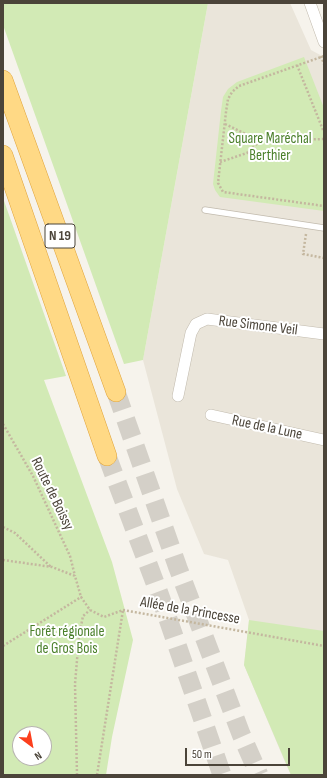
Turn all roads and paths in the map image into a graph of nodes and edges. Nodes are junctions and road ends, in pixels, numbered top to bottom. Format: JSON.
{"nodes":[{"id":1,"x":310,"y":3,"type":"edge"},
{"id":2,"x":324,"y":42,"type":"edge"},
{"id":3,"x":324,"y":56,"type":"edge"},
{"id":4,"x":298,"y":65,"type":"junction"},
{"id":5,"x":3,"y":80,"type":"edge"},
{"id":6,"x":224,"y":124,"type":"junction"},
{"id":7,"x":323,"y":130,"type":"dead end"},
{"id":8,"x":324,"y":139,"type":"edge"},
{"id":9,"x":260,"y":141,"type":"junction"},
{"id":10,"x":3,"y":155,"type":"edge"},
{"id":11,"x":220,"y":162,"type":"junction"},
{"id":12,"x":324,"y":206,"type":"edge"},
{"id":13,"x":205,"y":210,"type":"dead end"},
{"id":14,"x":306,"y":226,"type":"junction"},
{"id":15,"x":324,"y":228,"type":"edge"},
{"id":16,"x":324,"y":258,"type":"edge"},
{"id":17,"x":324,"y":334,"type":"edge"},
{"id":18,"x":116,"y":392,"type":"tunnel mouth"},
{"id":19,"x":178,"y":396,"type":"dead end"},
{"id":20,"x":211,"y":415,"type":"dead end"},
{"id":21,"x":3,"y":424,"type":"edge"},
{"id":22,"x":324,"y":440,"type":"edge"},
{"id":23,"x":107,"y":456,"type":"tunnel mouth"},
{"id":24,"x":3,"y":527,"type":"edge"},
{"id":25,"x":3,"y":560,"type":"edge"},
{"id":26,"x":52,"y":568,"type":"junction"},
{"id":27,"x":75,"y":576,"type":"junction"},
{"id":28,"x":81,"y":597,"type":"junction"},
{"id":29,"x":90,"y":610,"type":"junction"},
{"id":30,"x":124,"y":610,"type":"junction"},
{"id":31,"x":3,"y":646,"type":"edge"},
{"id":32,"x":324,"y":646,"type":"edge"},
{"id":33,"x":77,"y":775,"type":"edge"},
{"id":34,"x":97,"y":775,"type":"edge"}],
"edges":[{"from":1,"to":2,"type":"street"},
{"from":3,"to":4,"type":"path"},
{"from":4,"to":6,"type":"path"},
{"from":4,"to":7,"type":"path"},
{"from":5,"to":18,"type":"highway","number":"N 19"},
{"from":6,"to":9,"type":"path"},
{"from":6,"to":11,"type":"path"},
{"from":8,"to":9,"type":"path"},
{"from":9,"to":11,"type":"path"},
{"from":10,"to":23,"type":"highway","number":"N 19"},
{"from":11,"to":12,"type":"path"},
{"from":13,"to":14,"type":"lane"},
{"from":14,"to":15,"type":"lane"},
{"from":14,"to":16,"type":"path"},
{"from":17,"to":19,"type":"street","name":"Rue Simone Veil"},
{"from":20,"to":22,"type":"street","name":"Rue de la Lune"},
{"from":21,"to":27,"type":"path","name":"Route de Boissy"},
{"from":24,"to":26,"type":"path"},
{"from":25,"to":26,"type":"path"},
{"from":26,"to":27,"type":"path"},
{"from":27,"to":28,"type":"path","name":"Route de Boissy"},
{"from":28,"to":29,"type":"path","name":"Route de Boissy"},
{"from":28,"to":31,"type":"path"},
{"from":29,"to":30,"type":"path"},
{"from":29,"to":33,"type":"path"},
{"from":30,"to":32,"type":"path","name":"Allée de la Princesse"},
{"from":30,"to":34,"type":"path","name":"Allée de la Princesse"}]}
